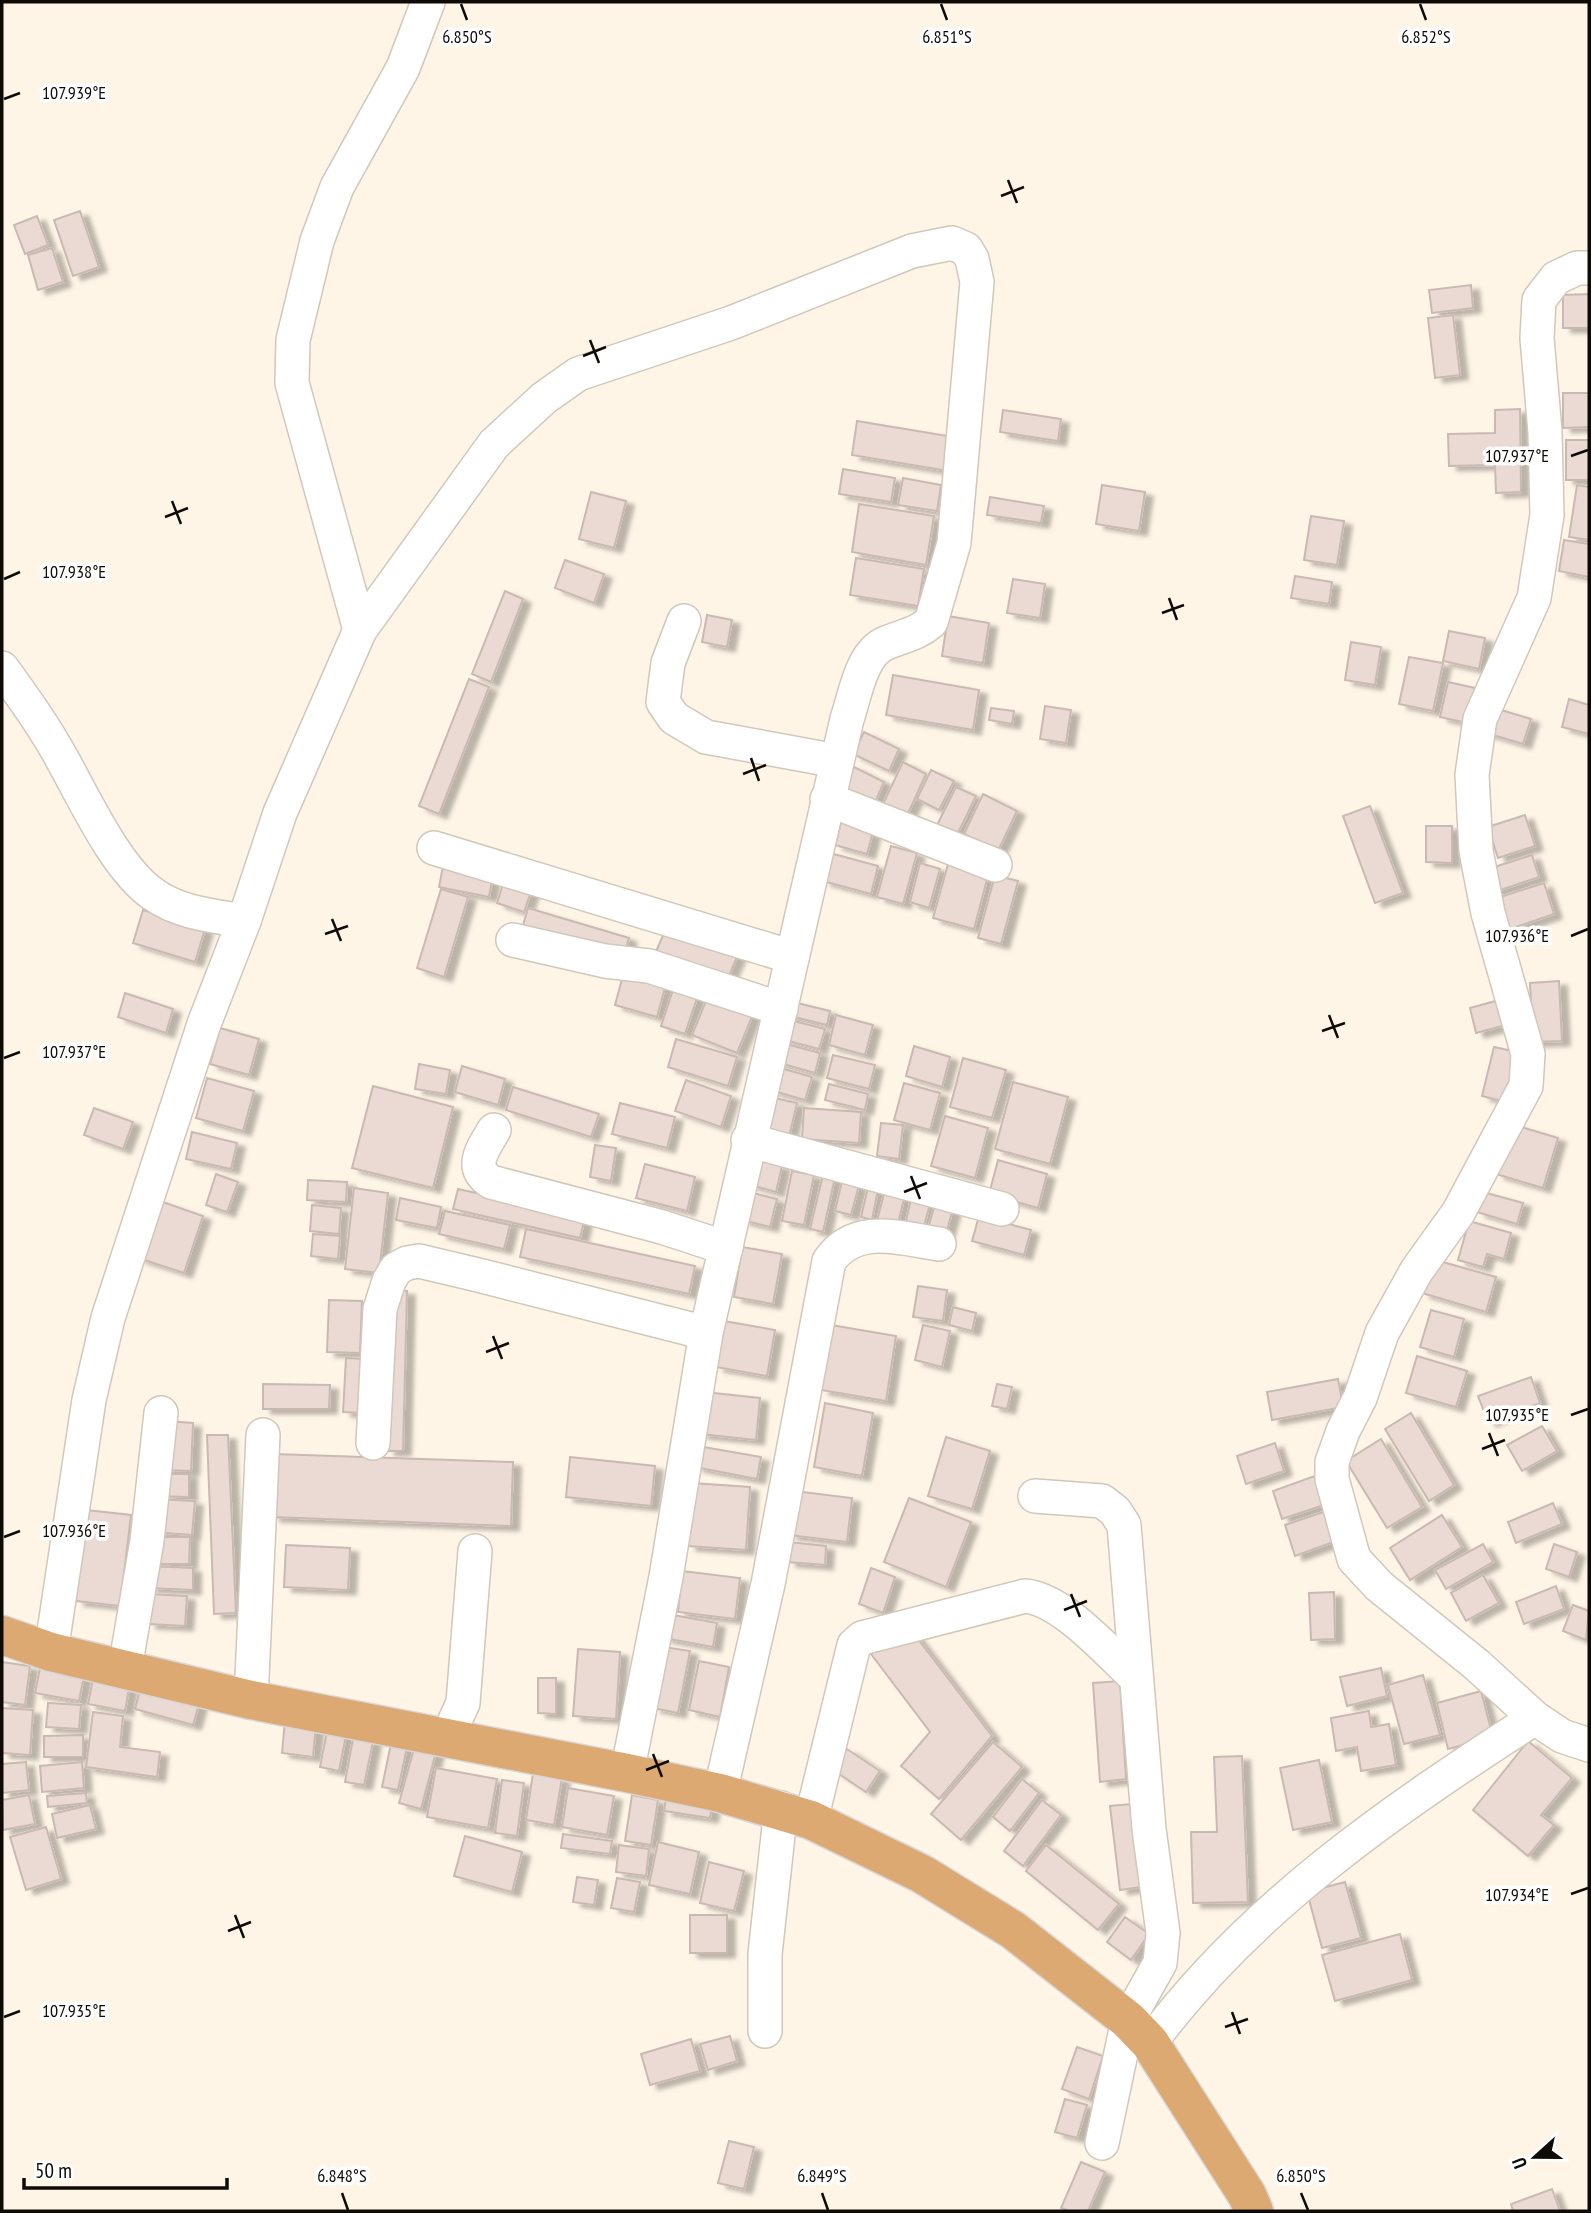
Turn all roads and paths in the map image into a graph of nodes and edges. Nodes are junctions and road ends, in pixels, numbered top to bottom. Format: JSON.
{"nodes":[{"id":1,"x":428,"y":2,"type":"edge"},
{"id":2,"x":1589,"y":268,"type":"edge"},
{"id":3,"x":684,"y":621,"type":"dead end"},
{"id":4,"x":360,"y":630,"type":"junction"},
{"id":5,"x":2,"y":668,"type":"edge"},
{"id":6,"x":837,"y":761,"type":"junction"},
{"id":7,"x":827,"y":799,"type":"junction"},
{"id":8,"x":433,"y":848,"type":"dead end"},
{"id":9,"x":995,"y":865,"type":"dead end"},
{"id":10,"x":244,"y":921,"type":"junction"},
{"id":11,"x":513,"y":940,"type":"dead end"},
{"id":12,"x":793,"y":957,"type":"junction"},
{"id":13,"x":781,"y":1009,"type":"junction"},
{"id":14,"x":494,"y":1130,"type":"dead end"},
{"id":15,"x":748,"y":1140,"type":"junction"},
{"id":16,"x":1002,"y":1209,"type":"dead end"},
{"id":17,"x":939,"y":1244,"type":"dead end"},
{"id":18,"x":726,"y":1248,"type":"junction"},
{"id":19,"x":705,"y":1333,"type":"junction"},
{"id":20,"x":161,"y":1413,"type":"dead end"},
{"id":21,"x":263,"y":1436,"type":"dead end"},
{"id":22,"x":373,"y":1443,"type":"dead end"},
{"id":23,"x":1035,"y":1496,"type":"dead end"},
{"id":24,"x":475,"y":1551,"type":"dead end"},
{"id":25,"x":2,"y":1635,"type":"edge"},
{"id":26,"x":51,"y":1652,"type":"junction"},
{"id":27,"x":125,"y":1668,"type":"junction"},
{"id":28,"x":1136,"y":1678,"type":"junction"},
{"id":29,"x":251,"y":1700,"type":"junction"},
{"id":30,"x":1535,"y":1718,"type":"junction"},
{"id":31,"x":448,"y":1736,"type":"junction"},
{"id":32,"x":1589,"y":1745,"type":"edge"},
{"id":33,"x":627,"y":1773,"type":"junction"},
{"id":34,"x":720,"y":1793,"type":"junction"},
{"id":35,"x":796,"y":1814,"type":"junction"},
{"id":36,"x":765,"y":2031,"type":"dead end"},
{"id":37,"x":1139,"y":2031,"type":"junction"},
{"id":38,"x":1102,"y":2143,"type":"dead end"},
{"id":39,"x":1254,"y":2211,"type":"edge"}],
"edges":[{"from":1,"to":4,"type":"street"},
{"from":2,"to":30,"type":"street"},
{"from":3,"to":6,"type":"street"},
{"from":4,"to":6,"type":"street"},
{"from":4,"to":10,"type":"street"},
{"from":5,"to":10,"type":"street"},
{"from":6,"to":7,"type":"street"},
{"from":7,"to":9,"type":"street"},
{"from":7,"to":12,"type":"street"},
{"from":8,"to":12,"type":"street"},
{"from":10,"to":26,"type":"street"},
{"from":11,"to":13,"type":"street"},
{"from":12,"to":13,"type":"street"},
{"from":13,"to":15,"type":"street"},
{"from":14,"to":18,"type":"street"},
{"from":15,"to":16,"type":"street"},
{"from":15,"to":18,"type":"street"},
{"from":17,"to":34,"type":"street"},
{"from":18,"to":19,"type":"street"},
{"from":19,"to":22,"type":"street"},
{"from":19,"to":33,"type":"street"},
{"from":20,"to":27,"type":"street"},
{"from":21,"to":29,"type":"street"},
{"from":23,"to":28,"type":"street"},
{"from":24,"to":31,"type":"street"},
{"from":25,"to":26,"type":"main road"},
{"from":26,"to":27,"type":"main road"},
{"from":27,"to":29,"type":"main road"},
{"from":28,"to":35,"type":"street"},
{"from":28,"to":37,"type":"street"},
{"from":29,"to":31,"type":"main road"},
{"from":30,"to":32,"type":"street"},
{"from":30,"to":37,"type":"street"},
{"from":31,"to":33,"type":"main road"},
{"from":33,"to":34,"type":"main road"},
{"from":34,"to":35,"type":"main road"},
{"from":35,"to":36,"type":"street"},
{"from":35,"to":37,"type":"main road"},
{"from":37,"to":38,"type":"street"},
{"from":37,"to":39,"type":"main road"}]}
